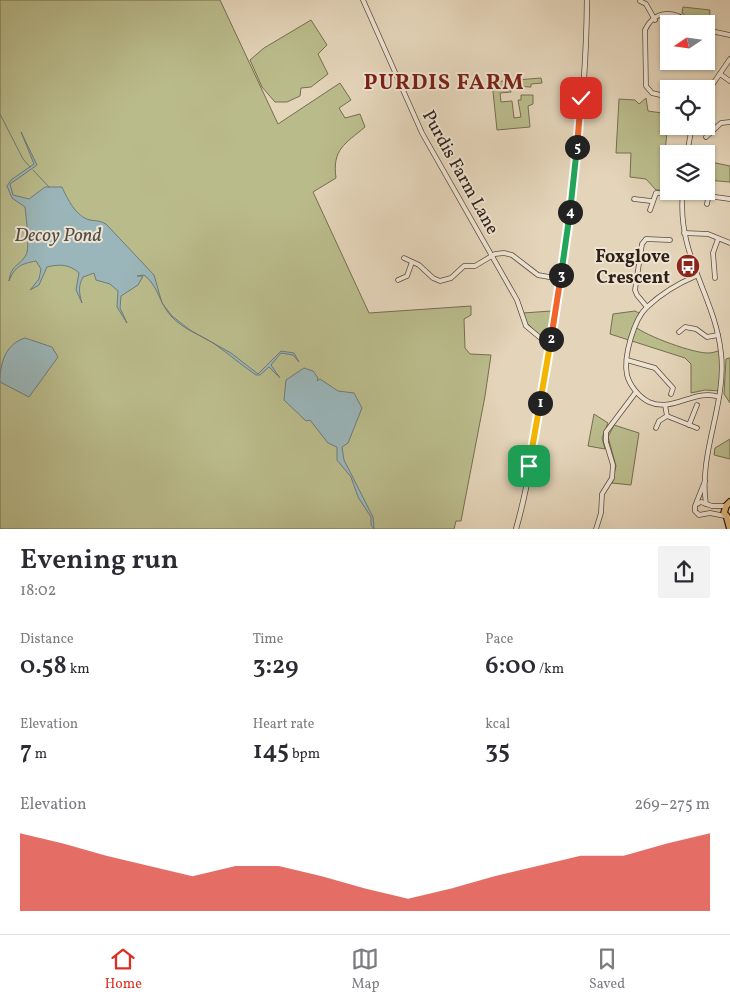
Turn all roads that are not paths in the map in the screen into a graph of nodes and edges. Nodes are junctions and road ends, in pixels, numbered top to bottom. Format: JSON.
{"nodes":[{"id":1,"x":363,"y":0,"type":"edge"},
{"id":2,"x":587,"y":0,"type":"edge"},
{"id":3,"x":640,"y":1,"type":"edge"},
{"id":4,"x":662,"y":15,"type":"edge"},
{"id":5,"x":677,"y":15,"type":"edge"},
{"id":6,"x":660,"y":17,"type":"edge"},
{"id":7,"x":655,"y":20,"type":"junction"},
{"id":8,"x":715,"y":32,"type":"edge"},
{"id":9,"x":730,"y":35,"type":"edge"},
{"id":10,"x":730,"y":59,"type":"edge"},
{"id":11,"x":720,"y":74,"type":"junction"},
{"id":12,"x":715,"y":81,"type":"edge"},
{"id":13,"x":730,"y":81,"type":"edge"},
{"id":14,"x":660,"y":95,"type":"edge"},
{"id":15,"x":730,"y":122,"type":"edge"},
{"id":16,"x":706,"y":138,"type":"dead end"},
{"id":17,"x":660,"y":192,"type":"edge"},
{"id":18,"x":715,"y":197,"type":"edge"},
{"id":19,"x":634,"y":199,"type":"dead end"},
{"id":20,"x":730,"y":199,"type":"edge"},
{"id":21,"x":682,"y":200,"type":"edge"},
{"id":22,"x":708,"y":200,"type":"edge"},
{"id":23,"x":652,"y":202,"type":"junction"},
{"id":24,"x":707,"y":204,"type":"dead end"},
{"id":25,"x":650,"y":210,"type":"dead end"},
{"id":26,"x":684,"y":233,"type":"junction"},
{"id":27,"x":718,"y":239,"type":"junction"},
{"id":28,"x":670,"y":240,"type":"dead end"},
{"id":29,"x":730,"y":243,"type":"edge"},
{"id":30,"x":491,"y":256,"type":"junction"},
{"id":31,"x":404,"y":258,"type":"dead end"},
{"id":32,"x":412,"y":262,"type":"junction"},
{"id":33,"x":696,"y":276,"type":"junction"},
{"id":34,"x":716,"y":278,"type":"dead end"},
{"id":35,"x":560,"y":279,"type":"junction"},
{"id":36,"x":398,"y":280,"type":"dead end"},
{"id":37,"x":647,"y":307,"type":"junction"},
{"id":38,"x":679,"y":332,"type":"dead end"},
{"id":39,"x":718,"y":335,"type":"junction"},
{"id":40,"x":550,"y":346,"type":"junction"},
{"id":41,"x":628,"y":360,"type":"junction"},
{"id":42,"x":636,"y":392,"type":"junction"},
{"id":43,"x":671,"y":394,"type":"dead end"},
{"id":44,"x":719,"y":397,"type":"junction"},
{"id":45,"x":665,"y":405,"type":"junction"},
{"id":46,"x":697,"y":405,"type":"dead end"},
{"id":47,"x":667,"y":416,"type":"junction"},
{"id":48,"x":689,"y":425,"type":"junction"},
{"id":49,"x":656,"y":428,"type":"dead end"},
{"id":50,"x":697,"y":428,"type":"dead end"},
{"id":51,"x":705,"y":481,"type":"junction"},
{"id":52,"x":697,"y":504,"type":"junction"},
{"id":53,"x":706,"y":504,"type":"junction"},
{"id":54,"x":728,"y":504,"type":"edge"},
{"id":55,"x":728,"y":518,"type":"edge"},
{"id":56,"x":516,"y":529,"type":"edge"},
{"id":57,"x":596,"y":529,"type":"edge"},
{"id":58,"x":730,"y":529,"type":"edge"}],
"edges":[{"from":1,"to":30,"type":"street","name":"Purdis Farm Lane"},
{"from":2,"to":35,"type":"street"},
{"from":3,"to":7,"type":"street"},
{"from":4,"to":5,"type":"street"},
{"from":6,"to":7,"type":"street"},
{"from":7,"to":14,"type":"street"},
{"from":8,"to":9,"type":"street"},
{"from":10,"to":11,"type":"street"},
{"from":11,"to":12,"type":"street"},
{"from":11,"to":13,"type":"street"},
{"from":15,"to":16,"type":"street"},
{"from":17,"to":23,"type":"street"},
{"from":18,"to":20,"type":"street"},
{"from":19,"to":23,"type":"street"},
{"from":21,"to":26,"type":"street"},
{"from":22,"to":24,"type":"street"},
{"from":23,"to":25,"type":"street"},
{"from":26,"to":27,"type":"street"},
{"from":26,"to":33,"type":"street"},
{"from":27,"to":29,"type":"street"},
{"from":27,"to":34,"type":"street"},
{"from":28,"to":37,"type":"street"},
{"from":30,"to":32,"type":"street"},
{"from":30,"to":35,"type":"street"},
{"from":30,"to":40,"type":"street","name":"Purdis Farm Lane"},
{"from":31,"to":32,"type":"street"},
{"from":32,"to":36,"type":"street"},
{"from":33,"to":37,"type":"street"},
{"from":33,"to":39,"type":"street"},
{"from":35,"to":40,"type":"street"},
{"from":37,"to":41,"type":"street"},
{"from":38,"to":39,"type":"street"},
{"from":39,"to":44,"type":"street"},
{"from":40,"to":56,"type":"street"},
{"from":41,"to":42,"type":"street"},
{"from":41,"to":43,"type":"street"},
{"from":42,"to":45,"type":"street"},
{"from":42,"to":57,"type":"street"},
{"from":44,"to":45,"type":"street"},
{"from":44,"to":51,"type":"street"},
{"from":45,"to":47,"type":"street"},
{"from":46,"to":48,"type":"street"},
{"from":47,"to":48,"type":"street"},
{"from":47,"to":49,"type":"street"},
{"from":48,"to":50,"type":"street"},
{"from":51,"to":52,"type":"street"},
{"from":51,"to":53,"type":"street"},
{"from":52,"to":53,"type":"street"},
{"from":52,"to":55,"type":"street"},
{"from":53,"to":54,"type":"street"},
{"from":54,"to":55,"type":"main road"},
{"from":55,"to":58,"type":"main road"}]}
